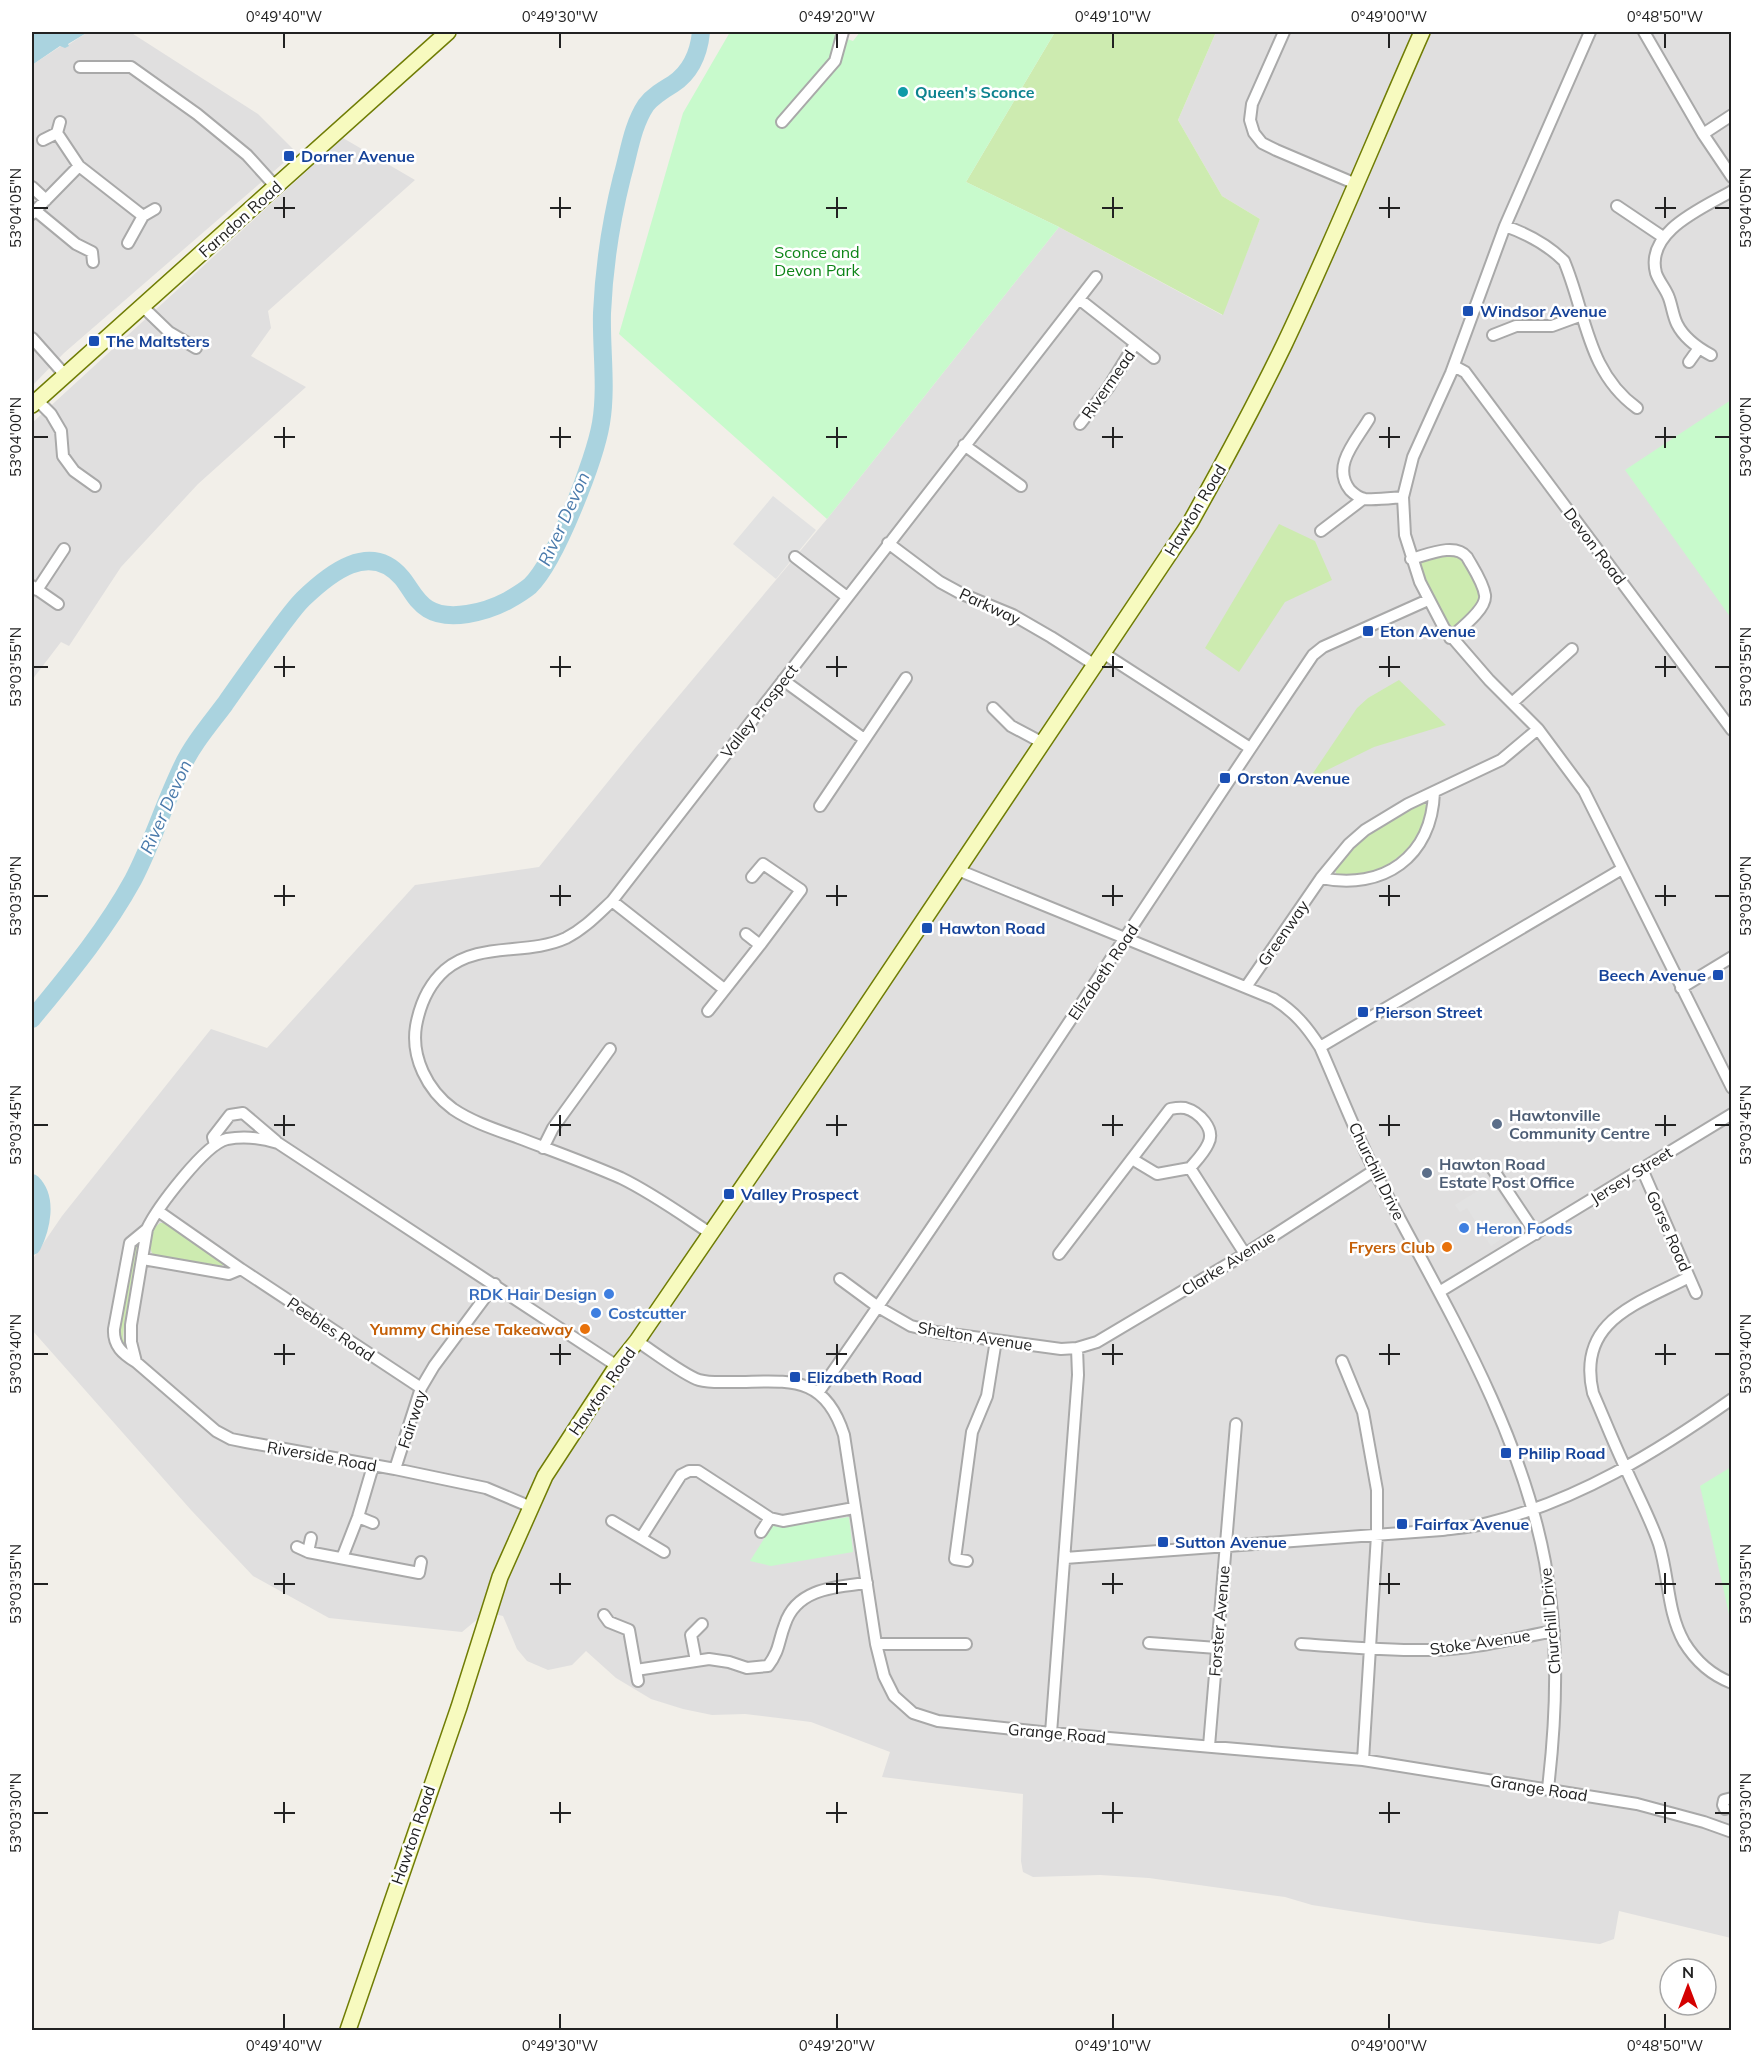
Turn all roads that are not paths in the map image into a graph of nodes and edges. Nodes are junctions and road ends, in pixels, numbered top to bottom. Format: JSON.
{"nodes":[{"id":1,"x":448,"y":32,"type":"edge"},
{"id":2,"x":843,"y":32,"type":"edge"},
{"id":3,"x":1284,"y":32,"type":"edge"},
{"id":4,"x":1422,"y":32,"type":"edge"},
{"id":5,"x":1590,"y":32,"type":"edge"},
{"id":6,"x":1644,"y":32,"type":"edge"},
{"id":7,"x":80,"y":67,"type":"dead end"},
{"id":8,"x":1731,"y":115,"type":"edge"},
{"id":9,"x":60,"y":122,"type":"dead end"},
{"id":10,"x":782,"y":122,"type":"dead end"},
{"id":11,"x":57,"y":133,"type":"junction"},
{"id":12,"x":1704,"y":134,"type":"junction"},
{"id":13,"x":43,"y":140,"type":"dead end"},
{"id":14,"x":79,"y":166,"type":"junction"},
{"id":15,"x":1731,"y":177,"type":"edge"},
{"id":16,"x":1356,"y":184,"type":"junction"},
{"id":17,"x":32,"y":187,"type":"edge"},
{"id":18,"x":276,"y":187,"type":"junction"},
{"id":19,"x":1731,"y":191,"type":"edge"},
{"id":20,"x":46,"y":200,"type":"junction"},
{"id":21,"x":1617,"y":206,"type":"dead end"},
{"id":22,"x":155,"y":208,"type":"dead end"},
{"id":23,"x":34,"y":213,"type":"edge"},
{"id":24,"x":143,"y":216,"type":"junction"},
{"id":25,"x":1505,"y":226,"type":"junction"},
{"id":26,"x":1663,"y":237,"type":"junction"},
{"id":27,"x":128,"y":243,"type":"dead end"},
{"id":28,"x":93,"y":253,"type":"dead end"},
{"id":29,"x":1096,"y":277,"type":"dead end"},
{"id":30,"x":1078,"y":299,"type":"junction"},
{"id":31,"x":142,"y":306,"type":"junction"},
{"id":32,"x":1582,"y":315,"type":"junction"},
{"id":33,"x":1493,"y":335,"type":"dead end"},
{"id":34,"x":32,"y":338,"type":"edge"},
{"id":35,"x":1135,"y":344,"type":"junction"},
{"id":36,"x":196,"y":348,"type":"dead end"},
{"id":37,"x":1699,"y":348,"type":"junction"},
{"id":38,"x":1711,"y":355,"type":"dead end"},
{"id":39,"x":1154,"y":358,"type":"dead end"},
{"id":40,"x":1689,"y":362,"type":"dead end"},
{"id":41,"x":1454,"y":366,"type":"junction"},
{"id":42,"x":65,"y":375,"type":"junction"},
{"id":43,"x":34,"y":403,"type":"edge"},
{"id":44,"x":1636,"y":408,"type":"dead end"},
{"id":45,"x":1369,"y":419,"type":"dead end"},
{"id":46,"x":1080,"y":424,"type":"dead end"},
{"id":47,"x":964,"y":445,"type":"junction"},
{"id":48,"x":95,"y":486,"type":"dead end"},
{"id":49,"x":1021,"y":486,"type":"dead end"},
{"id":50,"x":1403,"y":497,"type":"junction"},
{"id":51,"x":1363,"y":499,"type":"junction"},
{"id":52,"x":1321,"y":531,"type":"dead end"},
{"id":53,"x":888,"y":543,"type":"junction"},
{"id":54,"x":64,"y":549,"type":"dead end"},
{"id":55,"x":795,"y":557,"type":"dead end"},
{"id":56,"x":1411,"y":559,"type":"junction"},
{"id":57,"x":34,"y":588,"type":"edge"},
{"id":58,"x":847,"y":597,"type":"junction"},
{"id":59,"x":1428,"y":600,"type":"junction"},
{"id":60,"x":58,"y":604,"type":"dead end"},
{"id":61,"x":1450,"y":638,"type":"junction"},
{"id":62,"x":1572,"y":649,"type":"dead end"},
{"id":63,"x":1099,"y":659,"type":"junction"},
{"id":64,"x":906,"y":678,"type":"dead end"},
{"id":65,"x":783,"y":680,"type":"junction"},
{"id":66,"x":1512,"y":704,"type":"junction"},
{"id":67,"x":993,"y":708,"type":"dead end"},
{"id":68,"x":1538,"y":729,"type":"junction"},
{"id":69,"x":1731,"y":730,"type":"edge"},
{"id":70,"x":864,"y":739,"type":"junction"},
{"id":71,"x":1043,"y":743,"type":"junction"},
{"id":72,"x":1250,"y":748,"type":"junction"},
{"id":73,"x":1434,"y":792,"type":"junction"},
{"id":74,"x":819,"y":806,"type":"dead end"},
{"id":75,"x":1622,"y":869,"type":"junction"},
{"id":76,"x":958,"y":870,"type":"junction"},
{"id":77,"x":752,"y":877,"type":"dead end"},
{"id":78,"x":1321,"y":878,"type":"junction"},
{"id":79,"x":612,"y":901,"type":"junction"},
{"id":80,"x":746,"y":934,"type":"dead end"},
{"id":81,"x":1125,"y":937,"type":"junction"},
{"id":82,"x":760,"y":945,"type":"junction"},
{"id":83,"x":1731,"y":957,"type":"edge"},
{"id":84,"x":1246,"y":987,"type":"junction"},
{"id":85,"x":1681,"y":988,"type":"junction"},
{"id":86,"x":724,"y":989,"type":"junction"},
{"id":87,"x":708,"y":1011,"type":"dead end"},
{"id":88,"x":1320,"y":1047,"type":"junction"},
{"id":89,"x":610,"y":1049,"type":"dead end"},
{"id":90,"x":1731,"y":1088,"type":"edge"},
{"id":91,"x":1731,"y":1114,"type":"edge"},
{"id":92,"x":278,"y":1143,"type":"junction"},
{"id":93,"x":215,"y":1145,"type":"junction"},
{"id":94,"x":543,"y":1148,"type":"junction"},
{"id":95,"x":1132,"y":1160,"type":"junction"},
{"id":96,"x":1190,"y":1168,"type":"junction"},
{"id":97,"x":1492,"y":1168,"type":"dead end"},
{"id":98,"x":1642,"y":1169,"type":"junction"},
{"id":99,"x":1375,"y":1170,"type":"junction"},
{"id":100,"x":158,"y":1211,"type":"junction"},
{"id":101,"x":147,"y":1229,"type":"junction"},
{"id":102,"x":710,"y":1233,"type":"junction"},
{"id":103,"x":1536,"y":1234,"type":"junction"},
{"id":104,"x":1059,"y":1254,"type":"dead end"},
{"id":105,"x":1245,"y":1254,"type":"junction"},
{"id":106,"x":142,"y":1259,"type":"junction"},
{"id":107,"x":241,"y":1269,"type":"junction"},
{"id":108,"x":1689,"y":1277,"type":"junction"},
{"id":109,"x":840,"y":1280,"type":"dead end"},
{"id":110,"x":495,"y":1284,"type":"junction"},
{"id":111,"x":1439,"y":1292,"type":"junction"},
{"id":112,"x":1696,"y":1293,"type":"dead end"},
{"id":113,"x":878,"y":1307,"type":"junction"},
{"id":114,"x":996,"y":1340,"type":"junction"},
{"id":115,"x":637,"y":1341,"type":"junction"},
{"id":116,"x":1077,"y":1348,"type":"junction"},
{"id":117,"x":1342,"y":1361,"type":"dead end"},
{"id":118,"x":136,"y":1362,"type":"junction"},
{"id":119,"x":617,"y":1366,"type":"junction"},
{"id":120,"x":421,"y":1388,"type":"junction"},
{"id":121,"x":818,"y":1393,"type":"junction"},
{"id":122,"x":1731,"y":1399,"type":"edge"},
{"id":123,"x":1236,"y":1424,"type":"dead end"},
{"id":124,"x":373,"y":1466,"type":"junction"},
{"id":125,"x":1625,"y":1467,"type":"junction"},
{"id":126,"x":395,"y":1469,"type":"junction"},
{"id":127,"x":531,"y":1507,"type":"junction"},
{"id":128,"x":854,"y":1508,"type":"junction"},
{"id":129,"x":1532,"y":1509,"type":"junction"},
{"id":130,"x":358,"y":1517,"type":"junction"},
{"id":131,"x":770,"y":1518,"type":"junction"},
{"id":132,"x":612,"y":1521,"type":"dead end"},
{"id":133,"x":373,"y":1523,"type":"dead end"},
{"id":134,"x":761,"y":1532,"type":"dead end"},
{"id":135,"x":1377,"y":1535,"type":"junction"},
{"id":136,"x":311,"y":1538,"type":"dead end"},
{"id":137,"x":641,"y":1538,"type":"junction"},
{"id":138,"x":297,"y":1546,"type":"dead end"},
{"id":139,"x":1225,"y":1548,"type":"junction"},
{"id":140,"x":308,"y":1552,"type":"junction"},
{"id":141,"x":664,"y":1552,"type":"dead end"},
{"id":142,"x":342,"y":1558,"type":"junction"},
{"id":143,"x":1065,"y":1558,"type":"junction"},
{"id":144,"x":968,"y":1561,"type":"dead end"},
{"id":145,"x":421,"y":1562,"type":"dead end"},
{"id":146,"x":867,"y":1583,"type":"junction"},
{"id":147,"x":606,"y":1623,"type":"dead end"},
{"id":148,"x":687,"y":1623,"type":"dead end"},
{"id":149,"x":702,"y":1624,"type":"dead end"},
{"id":150,"x":1554,"y":1631,"type":"junction"},
{"id":151,"x":690,"y":1635,"type":"junction"},
{"id":152,"x":1153,"y":1641,"type":"dead end"},
{"id":153,"x":876,"y":1644,"type":"junction"},
{"id":154,"x":966,"y":1644,"type":"dead end"},
{"id":155,"x":1301,"y":1644,"type":"dead end"},
{"id":156,"x":1217,"y":1648,"type":"junction"},
{"id":157,"x":1369,"y":1649,"type":"junction"},
{"id":158,"x":696,"y":1661,"type":"junction"},
{"id":159,"x":1731,"y":1683,"type":"edge"},
{"id":160,"x":1051,"y":1733,"type":"junction"},
{"id":161,"x":1209,"y":1746,"type":"junction"},
{"id":162,"x":1363,"y":1760,"type":"junction"},
{"id":163,"x":1548,"y":1788,"type":"junction"},
{"id":164,"x":1731,"y":1798,"type":"edge"},
{"id":165,"x":1725,"y":1809,"type":"dead end"},
{"id":166,"x":1731,"y":1832,"type":"edge"},
{"id":167,"x":348,"y":2031,"type":"edge"}],
"edges":[{"from":1,"to":18,"type":"street","name":"Farndon Road"},
{"from":2,"to":10,"type":"street"},
{"from":3,"to":16,"type":"street"},
{"from":4,"to":16,"type":"street","name":"Hawton Road"},
{"from":5,"to":25,"type":"street"},
{"from":6,"to":12,"type":"street"},
{"from":7,"to":18,"type":"street"},
{"from":8,"to":12,"type":"street"},
{"from":9,"to":11,"type":"street"},
{"from":11,"to":13,"type":"street"},
{"from":11,"to":14,"type":"street"},
{"from":12,"to":15,"type":"street"},
{"from":14,"to":20,"type":"street"},
{"from":14,"to":24,"type":"street"},
{"from":16,"to":63,"type":"street","name":"Hawton Road"},
{"from":17,"to":20,"type":"street"},
{"from":18,"to":31,"type":"street","name":"Farndon Road"},
{"from":19,"to":26,"type":"street"},
{"from":20,"to":23,"type":"street"},
{"from":21,"to":26,"type":"street"},
{"from":22,"to":24,"type":"street"},
{"from":23,"to":28,"type":"street"},
{"from":24,"to":27,"type":"street"},
{"from":25,"to":32,"type":"street"},
{"from":25,"to":41,"type":"street"},
{"from":26,"to":37,"type":"street"},
{"from":29,"to":30,"type":"street","name":"Valley Prospect"},
{"from":30,"to":35,"type":"street","name":"Rivermead"},
{"from":30,"to":47,"type":"street","name":"Valley Prospect"},
{"from":31,"to":36,"type":"street"},
{"from":31,"to":42,"type":"street","name":"Farndon Road"},
{"from":32,"to":33,"type":"street"},
{"from":32,"to":44,"type":"street"},
{"from":34,"to":42,"type":"street"},
{"from":35,"to":39,"type":"street","name":"Rivermead"},
{"from":35,"to":46,"type":"street","name":"Rivermead"},
{"from":37,"to":38,"type":"street"},
{"from":37,"to":40,"type":"street"},
{"from":41,"to":50,"type":"street"},
{"from":41,"to":69,"type":"street","name":"Devon Road"},
{"from":42,"to":43,"type":"street","name":"Farndon Road"},
{"from":43,"to":48,"type":"street"},
{"from":45,"to":51,"type":"street"},
{"from":47,"to":49,"type":"street"},
{"from":47,"to":53,"type":"street","name":"Valley Prospect"},
{"from":50,"to":51,"type":"street"},
{"from":50,"to":56,"type":"street"},
{"from":51,"to":52,"type":"street"},
{"from":53,"to":58,"type":"street","name":"Valley Prospect"},
{"from":53,"to":63,"type":"street","name":"Parkway"},
{"from":54,"to":57,"type":"street"},
{"from":55,"to":58,"type":"street"},
{"from":56,"to":59,"type":"street"},
{"from":56,"to":61,"type":"street"},
{"from":57,"to":60,"type":"street"},
{"from":58,"to":65,"type":"street","name":"Valley Prospect"},
{"from":59,"to":61,"type":"street"},
{"from":59,"to":72,"type":"street","name":"Elizabeth Road"},
{"from":61,"to":66,"type":"street"},
{"from":62,"to":66,"type":"street"},
{"from":63,"to":71,"type":"street","name":"Hawton Road"},
{"from":63,"to":72,"type":"street"},
{"from":64,"to":70,"type":"street"},
{"from":65,"to":70,"type":"street"},
{"from":65,"to":79,"type":"street","name":"Valley Prospect"},
{"from":66,"to":68,"type":"street"},
{"from":67,"to":71,"type":"street"},
{"from":68,"to":73,"type":"street","name":"Greenway"},
{"from":68,"to":75,"type":"street"},
{"from":70,"to":74,"type":"street"},
{"from":71,"to":76,"type":"street","name":"Hawton Road"},
{"from":72,"to":81,"type":"street","name":"Elizabeth Road"},
{"from":73,"to":78,"type":"street","name":"Greenway"},
{"from":73,"to":78,"type":"street"},
{"from":75,"to":85,"type":"street"},
{"from":75,"to":88,"type":"street"},
{"from":76,"to":81,"type":"street","name":"Churchill Drive"},
{"from":76,"to":102,"type":"street","name":"Hawton Road"},
{"from":77,"to":82,"type":"street"},
{"from":78,"to":84,"type":"street","name":"Greenway"},
{"from":79,"to":86,"type":"street"},
{"from":79,"to":94,"type":"street","name":"Valley Prospect"},
{"from":80,"to":82,"type":"street"},
{"from":81,"to":84,"type":"street","name":"Churchill Drive"},
{"from":81,"to":113,"type":"street","name":"Elizabeth Road"},
{"from":82,"to":86,"type":"street"},
{"from":83,"to":85,"type":"street"},
{"from":84,"to":88,"type":"street","name":"Churchill Drive"},
{"from":85,"to":90,"type":"street"},
{"from":86,"to":87,"type":"street"},
{"from":88,"to":99,"type":"street","name":"Churchill Drive"},
{"from":89,"to":94,"type":"street"},
{"from":91,"to":98,"type":"street","name":"Jersey Street"},
{"from":92,"to":93,"type":"street","name":"Riverside Road"},
{"from":92,"to":93,"type":"street","name":"Riverside Road"},
{"from":92,"to":110,"type":"street","name":"Riverside Road"},
{"from":93,"to":100,"type":"street","name":"Riverside Road"},
{"from":94,"to":102,"type":"street","name":"Valley Prospect"},
{"from":95,"to":96,"type":"street"},
{"from":95,"to":96,"type":"street"},
{"from":95,"to":104,"type":"street"},
{"from":96,"to":105,"type":"street"},
{"from":97,"to":103,"type":"street"},
{"from":98,"to":103,"type":"street","name":"Jersey Street"},
{"from":98,"to":108,"type":"street","name":"Gorse Road"},
{"from":99,"to":105,"type":"street","name":"Clarke Avenue"},
{"from":99,"to":111,"type":"street","name":"Churchill Drive"},
{"from":100,"to":101,"type":"street","name":"Riverside Road"},
{"from":100,"to":107,"type":"street","name":"Peebles Road"},
{"from":101,"to":106,"type":"street","name":"Riverside Road"},
{"from":101,"to":118,"type":"street","name":"Riverside Road"},
{"from":102,"to":115,"type":"street","name":"Hawton Road"},
{"from":103,"to":111,"type":"street","name":"Jersey Street"},
{"from":105,"to":116,"type":"street","name":"Clarke Avenue"},
{"from":106,"to":107,"type":"street"},
{"from":106,"to":118,"type":"street","name":"Riverside Road"},
{"from":107,"to":120,"type":"street","name":"Peebles Road"},
{"from":108,"to":112,"type":"street","name":"Gorse Road"},
{"from":108,"to":125,"type":"street"},
{"from":109,"to":113,"type":"street","name":"Shelton Avenue"},
{"from":110,"to":119,"type":"street","name":"Riverside Road"},
{"from":110,"to":120,"type":"street","name":"Fairway"},
{"from":111,"to":129,"type":"street","name":"Churchill Drive"},
{"from":113,"to":114,"type":"street","name":"Shelton Avenue"},
{"from":113,"to":121,"type":"street","name":"Elizabeth Road"},
{"from":114,"to":116,"type":"street","name":"Shelton Avenue"},
{"from":114,"to":144,"type":"street"},
{"from":115,"to":119,"type":"street","name":"Hawton Road"},
{"from":115,"to":121,"type":"street","name":"Grange Road"},
{"from":116,"to":143,"type":"street"},
{"from":117,"to":135,"type":"street"},
{"from":118,"to":124,"type":"street","name":"Riverside Road"},
{"from":119,"to":127,"type":"street","name":"Hawton Road"},
{"from":120,"to":126,"type":"street","name":"Fairway"},
{"from":121,"to":128,"type":"street","name":"Grange Road"},
{"from":122,"to":125,"type":"street"},
{"from":123,"to":139,"type":"street","name":"Forster Avenue"},
{"from":124,"to":126,"type":"street","name":"Riverside Road"},
{"from":124,"to":130,"type":"street"},
{"from":125,"to":129,"type":"street"},
{"from":125,"to":159,"type":"street"},
{"from":126,"to":127,"type":"street","name":"Riverside Road"},
{"from":127,"to":167,"type":"street","name":"Hawton Road"},
{"from":128,"to":131,"type":"street"},
{"from":128,"to":146,"type":"street","name":"Grange Road"},
{"from":129,"to":135,"type":"street"},
{"from":129,"to":150,"type":"street","name":"Churchill Drive"},
{"from":130,"to":133,"type":"street"},
{"from":130,"to":142,"type":"street"},
{"from":131,"to":134,"type":"street"},
{"from":131,"to":137,"type":"street"},
{"from":132,"to":137,"type":"street"},
{"from":135,"to":139,"type":"street"},
{"from":135,"to":157,"type":"street"},
{"from":136,"to":140,"type":"street"},
{"from":137,"to":141,"type":"street"},
{"from":138,"to":140,"type":"street"},
{"from":139,"to":143,"type":"street"},
{"from":139,"to":156,"type":"street","name":"Forster Avenue"},
{"from":140,"to":142,"type":"street"},
{"from":142,"to":145,"type":"street"},
{"from":143,"to":160,"type":"street"},
{"from":146,"to":153,"type":"street","name":"Grange Road"},
{"from":146,"to":158,"type":"street"},
{"from":147,"to":158,"type":"street"},
{"from":148,"to":151,"type":"street"},
{"from":149,"to":151,"type":"street"},
{"from":150,"to":157,"type":"street","name":"Stoke Avenue"},
{"from":150,"to":163,"type":"street","name":"Churchill Drive"},
{"from":151,"to":158,"type":"street"},
{"from":152,"to":156,"type":"street"},
{"from":153,"to":154,"type":"street"},
{"from":153,"to":160,"type":"street","name":"Grange Road"},
{"from":155,"to":157,"type":"street","name":"Stoke Avenue"},
{"from":156,"to":161,"type":"street","name":"Forster Avenue"},
{"from":157,"to":162,"type":"street"},
{"from":160,"to":161,"type":"street","name":"Grange Road"},
{"from":161,"to":162,"type":"street","name":"Grange Road"},
{"from":162,"to":163,"type":"street","name":"Grange Road"},
{"from":163,"to":166,"type":"street","name":"Grange Road"},
{"from":164,"to":165,"type":"street"}]}
